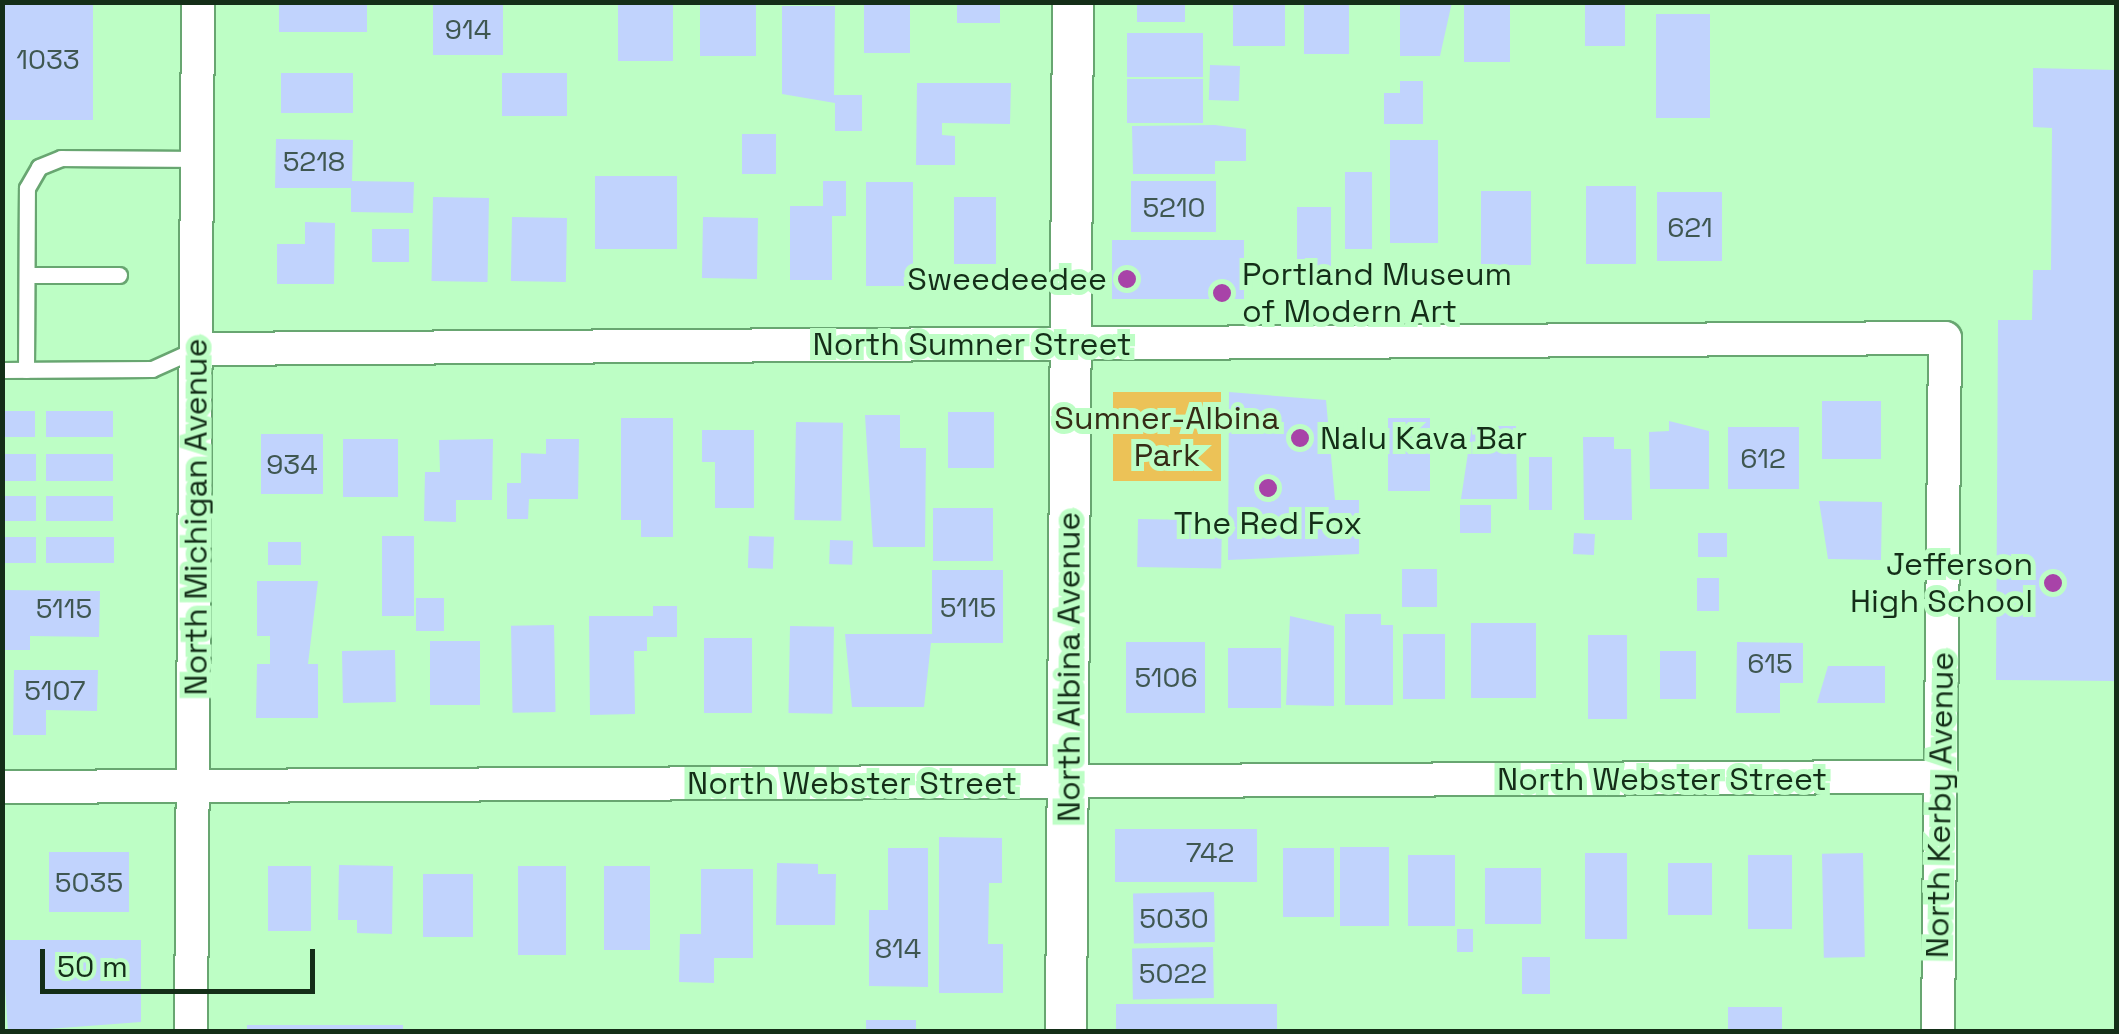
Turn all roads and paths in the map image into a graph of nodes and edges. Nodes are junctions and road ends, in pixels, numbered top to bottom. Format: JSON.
{"nodes":[{"id":1,"x":198,"y":2,"type":"edge"},
{"id":2,"x":1073,"y":2,"type":"edge"},
{"id":3,"x":197,"y":159,"type":"junction"},
{"id":4,"x":26,"y":275,"type":"junction"},
{"id":5,"x":119,"y":275,"type":"dead end"},
{"id":6,"x":1945,"y":338,"type":"joint"},
{"id":7,"x":1071,"y":343,"type":"junction"},
{"id":8,"x":197,"y":349,"type":"junction"},
{"id":9,"x":2,"y":370,"type":"edge"},
{"id":10,"x":26,"y":370,"type":"junction"},
{"id":11,"x":1940,"y":777,"type":"junction"},
{"id":12,"x":1068,"y":782,"type":"junction"},
{"id":13,"x":195,"y":786,"type":"junction"},
{"id":14,"x":2,"y":788,"type":"edge"},
{"id":15,"x":192,"y":1032,"type":"edge"},
{"id":16,"x":1066,"y":1032,"type":"edge"},
{"id":17,"x":1938,"y":1032,"type":"edge"}],
"edges":[{"from":1,"to":3,"type":"street","name":"North Michigan Avenue"},
{"from":2,"to":7,"type":"street","name":"North Albina Avenue"},
{"from":3,"to":4,"type":"lane"},
{"from":3,"to":8,"type":"street","name":"North Michigan Avenue"},
{"from":4,"to":5,"type":"lane"},
{"from":4,"to":10,"type":"lane"},
{"from":6,"to":7,"type":"street","name":"North Sumner Street"},
{"from":6,"to":11,"type":"street","name":"North Kerby Avenue"},
{"from":7,"to":8,"type":"street","name":"North Sumner Street"},
{"from":7,"to":12,"type":"street","name":"North Albina Avenue"},
{"from":8,"to":10,"type":"lane","name":"North Sumner Street"},
{"from":8,"to":13,"type":"street","name":"North Michigan Avenue"},
{"from":9,"to":10,"type":"lane","name":"North Sumner Street"},
{"from":11,"to":12,"type":"street","name":"North Webster Street"},
{"from":11,"to":17,"type":"street","name":"North Kerby Avenue"},
{"from":12,"to":13,"type":"street","name":"North Webster Street"},
{"from":12,"to":16,"type":"street","name":"North Albina Avenue"},
{"from":13,"to":14,"type":"street","name":"North Webster Street"},
{"from":13,"to":15,"type":"street","name":"North Michigan Avenue"}]}
